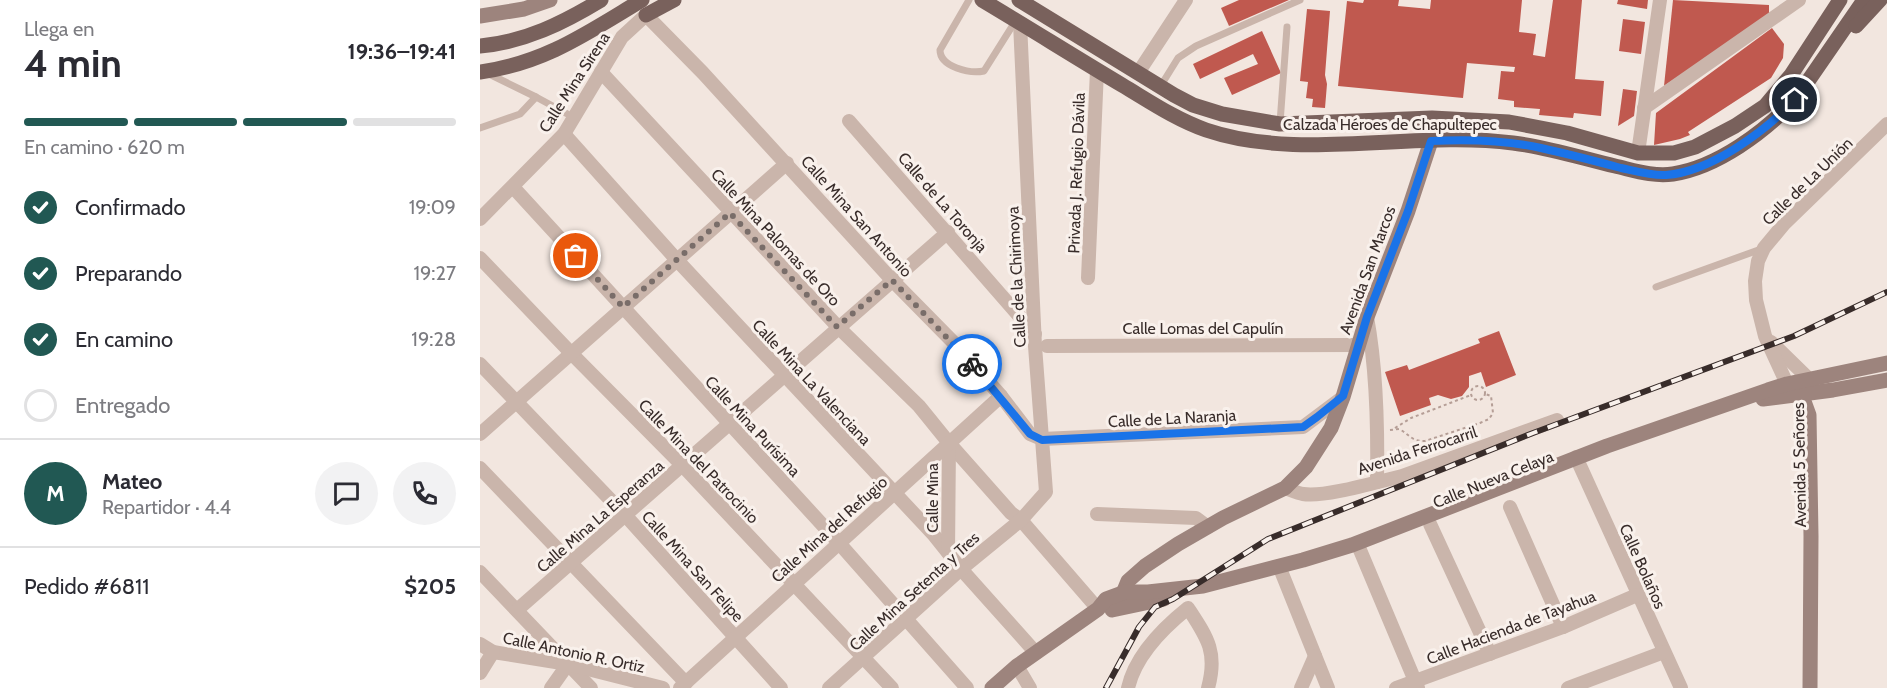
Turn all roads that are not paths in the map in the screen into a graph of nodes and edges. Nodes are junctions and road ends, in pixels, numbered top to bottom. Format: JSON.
{"nodes":[{"id":1,"x":550,"y":0,"type":"edge"},
{"id":2,"x":601,"y":0,"type":"edge"},
{"id":3,"x":674,"y":0,"type":"edge"},
{"id":4,"x":969,"y":0,"type":"edge"},
{"id":5,"x":982,"y":0,"type":"edge"},
{"id":6,"x":1019,"y":0,"type":"edge"},
{"id":7,"x":1186,"y":0,"type":"edge"},
{"id":8,"x":1300,"y":0,"type":"edge"},
{"id":9,"x":1660,"y":0,"type":"edge"},
{"id":10,"x":1799,"y":0,"type":"edge"},
{"id":11,"x":1840,"y":0,"type":"edge"},
{"id":12,"x":1880,"y":0,"type":"edge"},
{"id":13,"x":644,"y":7,"type":"edge"},
{"id":14,"x":1866,"y":7,"type":"edge"},
{"id":15,"x":480,"y":16,"type":"edge"},
{"id":16,"x":1018,"y":21,"type":"junction"},
{"id":17,"x":1287,"y":27,"type":"dead end"},
{"id":18,"x":480,"y":46,"type":"edge"},
{"id":19,"x":1097,"y":70,"type":"junction"},
{"id":20,"x":482,"y":72,"type":"edge"},
{"id":21,"x":601,"y":72,"type":"junction"},
{"id":22,"x":1138,"y":73,"type":"junction"},
{"id":23,"x":1160,"y":87,"type":"junction"},
{"id":24,"x":536,"y":97,"type":"junction"},
{"id":25,"x":1644,"y":108,"type":"junction"},
{"id":26,"x":573,"y":117,"type":"junction"},
{"id":27,"x":849,"y":121,"type":"dead end"},
{"id":28,"x":1280,"y":124,"type":"junction"},
{"id":29,"x":1887,"y":124,"type":"edge"},
{"id":30,"x":480,"y":129,"type":"edge"},
{"id":31,"x":564,"y":134,"type":"junction"},
{"id":32,"x":1431,"y":141,"type":"junction"},
{"id":33,"x":1638,"y":153,"type":"junction"},
{"id":34,"x":787,"y":163,"type":"junction"},
{"id":35,"x":513,"y":187,"type":"junction"},
{"id":36,"x":730,"y":213,"type":"junction"},
{"id":37,"x":480,"y":219,"type":"edge"},
{"id":38,"x":948,"y":232,"type":"junction"},
{"id":39,"x":1764,"y":248,"type":"junction"},
{"id":40,"x":480,"y":258,"type":"edge"},
{"id":41,"x":676,"y":259,"type":"junction"},
{"id":42,"x":1088,"y":278,"type":"dead end"},
{"id":43,"x":892,"y":280,"type":"junction"},
{"id":44,"x":1656,"y":287,"type":"dead end"},
{"id":45,"x":623,"y":307,"type":"junction"},
{"id":46,"x":1367,"y":317,"type":"junction"},
{"id":47,"x":837,"y":327,"type":"junction"},
{"id":48,"x":1035,"y":334,"type":"junction"},
{"id":49,"x":1765,"y":336,"type":"junction"},
{"id":50,"x":1358,"y":345,"type":"junction"},
{"id":51,"x":1047,"y":346,"type":"dead end"},
{"id":52,"x":571,"y":353,"type":"junction"},
{"id":53,"x":1887,"y":363,"type":"edge"},
{"id":54,"x":480,"y":364,"type":"edge"},
{"id":55,"x":784,"y":375,"type":"junction"},
{"id":56,"x":1887,"y":380,"type":"edge"},
{"id":57,"x":1813,"y":386,"type":"junction"},
{"id":58,"x":1792,"y":389,"type":"junction"},
{"id":59,"x":1000,"y":396,"type":"junction"},
{"id":60,"x":1343,"y":396,"type":"junction"},
{"id":61,"x":516,"y":402,"type":"junction"},
{"id":62,"x":1557,"y":420,"type":"dead end"},
{"id":63,"x":728,"y":424,"type":"junction"},
{"id":64,"x":480,"y":434,"type":"edge"},
{"id":65,"x":1042,"y":440,"type":"junction"},
{"id":66,"x":949,"y":443,"type":"junction"},
{"id":67,"x":1578,"y":461,"type":"junction"},
{"id":68,"x":682,"y":465,"type":"junction"},
{"id":69,"x":480,"y":468,"type":"edge"},
{"id":70,"x":1377,"y":482,"type":"junction"},
{"id":71,"x":1285,"y":488,"type":"junction"},
{"id":72,"x":893,"y":494,"type":"junction"},
{"id":73,"x":1510,"y":507,"type":"dead end"},
{"id":74,"x":1097,"y":514,"type":"dead end"},
{"id":75,"x":626,"y":516,"type":"junction"},
{"id":76,"x":1021,"y":520,"type":"junction"},
{"id":77,"x":1430,"y":524,"type":"junction"},
{"id":78,"x":1208,"y":527,"type":"junction"},
{"id":79,"x":839,"y":543,"type":"junction"},
{"id":80,"x":1360,"y":550,"type":"junction"},
{"id":81,"x":948,"y":552,"type":"junction"},
{"id":82,"x":572,"y":562,"type":"junction"},
{"id":83,"x":961,"y":569,"type":"junction"},
{"id":84,"x":1280,"y":569,"type":"junction"},
{"id":85,"x":480,"y":572,"type":"edge"},
{"id":86,"x":793,"y":584,"type":"junction"},
{"id":87,"x":1125,"y":591,"type":"junction"},
{"id":88,"x":1637,"y":595,"type":"junction"},
{"id":89,"x":1105,"y":609,"type":"junction"},
{"id":90,"x":517,"y":610,"type":"junction"},
{"id":91,"x":906,"y":620,"type":"junction"},
{"id":92,"x":1563,"y":627,"type":"junction"},
{"id":93,"x":735,"y":638,"type":"junction"},
{"id":94,"x":480,"y":644,"type":"edge"},
{"id":95,"x":493,"y":651,"type":"junction"},
{"id":96,"x":1664,"y":652,"type":"junction"},
{"id":97,"x":1036,"y":653,"type":"junction"},
{"id":98,"x":1490,"y":654,"type":"junction"},
{"id":99,"x":1315,"y":656,"type":"junction"},
{"id":100,"x":864,"y":658,"type":"junction"},
{"id":101,"x":568,"y":664,"type":"junction"},
{"id":102,"x":1019,"y":669,"type":"junction"},
{"id":103,"x":480,"y":673,"type":"edge"},
{"id":104,"x":1416,"y":684,"type":"edge"},
{"id":105,"x":683,"y":685,"type":"edge"},
{"id":106,"x":551,"y":688,"type":"edge"},
{"id":107,"x":591,"y":688,"type":"edge"},
{"id":108,"x":663,"y":688,"type":"edge"},
{"id":109,"x":781,"y":688,"type":"edge"},
{"id":110,"x":829,"y":688,"type":"edge"},
{"id":111,"x":892,"y":688,"type":"edge"},
{"id":112,"x":967,"y":688,"type":"edge"},
{"id":113,"x":992,"y":688,"type":"edge"},
{"id":114,"x":1002,"y":688,"type":"edge"},
{"id":115,"x":1030,"y":688,"type":"edge"},
{"id":116,"x":1128,"y":688,"type":"edge"},
{"id":117,"x":1208,"y":688,"type":"edge"},
{"id":118,"x":1300,"y":688,"type":"edge"},
{"id":119,"x":1328,"y":688,"type":"edge"},
{"id":120,"x":1396,"y":688,"type":"edge"},
{"id":121,"x":1568,"y":688,"type":"edge"},
{"id":122,"x":1681,"y":688,"type":"edge"},
{"id":123,"x":1810,"y":688,"type":"edge"},
{"id":124,"x":1818,"y":688,"type":"edge"}],
"edges":[{"from":1,"to":15,"type":"main road"},
{"from":2,"to":18,"type":"main road"},
{"from":3,"to":13,"type":"main road"},
{"from":4,"to":16,"type":"lane"},
{"from":5,"to":16,"type":"main road","name":"Calzada Héroes de Chapultepec"},
{"from":6,"to":22,"type":"main road","name":"Calzada Héroes de Chapultepec"},
{"from":7,"to":22,"type":"street"},
{"from":8,"to":23,"type":"lane"},
{"from":9,"to":25,"type":"street"},
{"from":10,"to":25,"type":"street"},
{"from":11,"to":33,"type":"main road","name":"Calzada Héroes de Chapultepec"},
{"from":12,"to":14,"type":"main road","name":"Calzada Héroes de Chapultepec"},
{"from":13,"to":20,"type":"main road"},
{"from":13,"to":21,"type":"street","name":"Calle Mina Sirena"},
{"from":13,"to":34,"type":"street","name":"Calle Mina San Antonio"},
{"from":14,"to":32,"type":"main road","name":"Calzada Héroes de Chapultepec"},
{"from":16,"to":19,"type":"main road","name":"Calzada Héroes de Chapultepec"},
{"from":16,"to":48,"type":"street","name":"Calle de la Chirimoya"},
{"from":17,"to":28,"type":"lane"},
{"from":19,"to":32,"type":"main road","name":"Calzada Héroes de Chapultepec"},
{"from":19,"to":42,"type":"street","name":"Privada J. Refugio Dávila"},
{"from":20,"to":24,"type":"lane"},
{"from":21,"to":26,"type":"street","name":"Calle Mina Sirena"},
{"from":21,"to":36,"type":"street","name":"Calle Mina Palomas de Oro"},
{"from":22,"to":23,"type":"main road","name":"Calzada Héroes de Chapultepec"},
{"from":23,"to":28,"type":"main road","name":"Calzada Héroes de Chapultepec"},
{"from":24,"to":26,"type":"lane"},
{"from":24,"to":30,"type":"lane"},
{"from":25,"to":33,"type":"street"},
{"from":26,"to":31,"type":"street","name":"Calle Mina Sirena"},
{"from":27,"to":38,"type":"street","name":"Calle de La Toronja"},
{"from":28,"to":33,"type":"main road","name":"Calzada Héroes de Chapultepec"},
{"from":29,"to":39,"type":"street","name":"Calle de La Unión"},
{"from":31,"to":35,"type":"street","name":"Calle Mina Sirena"},
{"from":31,"to":41,"type":"street","name":"Calle Mina La Valenciana"},
{"from":32,"to":46,"type":"main road","name":"Avenida San Marcos"},
{"from":34,"to":36,"type":"street"},
{"from":34,"to":43,"type":"street","name":"Calle Mina San Antonio"},
{"from":35,"to":37,"type":"street","name":"Calle Mina Sirena"},
{"from":35,"to":45,"type":"street","name":"Calle Mina Purísima"},
{"from":36,"to":41,"type":"street"},
{"from":36,"to":47,"type":"street","name":"Calle Mina Palomas de Oro"},
{"from":38,"to":43,"type":"street","name":"Calle Mina La Esperanza"},
{"from":38,"to":48,"type":"street","name":"Calle de La Toronja"},
{"from":39,"to":44,"type":"lane"},
{"from":39,"to":49,"type":"street","name":"Calle de La Unión"},
{"from":40,"to":52,"type":"street","name":"Calle Mina del Patrocinio"},
{"from":41,"to":45,"type":"street"},
{"from":41,"to":55,"type":"street","name":"Calle Mina La Valenciana"},
{"from":43,"to":47,"type":"street","name":"Calle Mina La Esperanza"},
{"from":43,"to":59,"type":"street","name":"Calle Mina San Antonio"},
{"from":45,"to":52,"type":"street"},
{"from":45,"to":63,"type":"street","name":"Calle Mina Purísima"},
{"from":46,"to":50,"type":"main road","name":"Avenida San Marcos"},
{"from":46,"to":70,"type":"street"},
{"from":47,"to":55,"type":"street","name":"Calle Mina La Esperanza"},
{"from":47,"to":66,"type":"street","name":"Calle Mina Palomas de Oro"},
{"from":48,"to":65,"type":"street","name":"Calle de la Chirimoya"},
{"from":49,"to":57,"type":"street","name":"Avenida 5 Señores"},
{"from":49,"to":58,"type":"street","name":"Avenida 5 Señores"},
{"from":50,"to":51,"type":"street","name":"Calle Lomas del Capulín"},
{"from":50,"to":60,"type":"main road","name":"Avenida San Marcos"},
{"from":52,"to":61,"type":"street"},
{"from":52,"to":68,"type":"street","name":"Calle Mina del Patrocinio"},
{"from":53,"to":57,"type":"main road","name":"Calle Nueva Celaya"},
{"from":54,"to":61,"type":"street","name":"Calle Mina San Felipe"},
{"from":55,"to":63,"type":"street","name":"Calle Mina La Esperanza"},
{"from":55,"to":72,"type":"street","name":"Calle Mina La Valenciana"},
{"from":56,"to":57,"type":"main road","name":"Calle Nueva Celaya"},
{"from":57,"to":58,"type":"main road","name":"Calle Nueva Celaya"},
{"from":57,"to":124,"type":"main road","name":"Avenida 5 Señores"},
{"from":58,"to":67,"type":"main road","name":"Calle Nueva Celaya"},
{"from":58,"to":123,"type":"main road","name":"Avenida 5 Señores"},
{"from":59,"to":65,"type":"street","name":"Calle Mina San Antonio"},
{"from":59,"to":66,"type":"street","name":"Calle Mina del Refugio"},
{"from":60,"to":65,"type":"street","name":"Calle de La Naranja"},
{"from":60,"to":71,"type":"main road","name":"Avenida San Marcos"},
{"from":61,"to":64,"type":"street"},
{"from":61,"to":75,"type":"street","name":"Calle Mina San Felipe"},
{"from":62,"to":70,"type":"street","name":"Avenida Ferrocarril"},
{"from":63,"to":68,"type":"street","name":"Calle Mina La Esperanza"},
{"from":63,"to":79,"type":"street","name":"Calle Mina Purísima"},
{"from":65,"to":76,"type":"street","name":"Calle de la Chirimoya"},
{"from":66,"to":72,"type":"street","name":"Calle Mina del Refugio"},
{"from":66,"to":76,"type":"street","name":"Calle Mina Palomas de Oro"},
{"from":66,"to":81,"type":"street","name":"Calle Mina"},
{"from":67,"to":77,"type":"main road","name":"Calle Nueva Celaya"},
{"from":67,"to":84,"type":"main road","name":"Calle Nueva Celaya"},
{"from":67,"to":88,"type":"street","name":"Calle Bolaños"},
{"from":68,"to":75,"type":"street","name":"Calle Mina La Esperanza"},
{"from":68,"to":86,"type":"street","name":"Calle Mina del Patrocinio"},
{"from":69,"to":82,"type":"street"},
{"from":70,"to":71,"type":"street","name":"Avenida Ferrocarril"},
{"from":71,"to":78,"type":"main road","name":"Avenida San Marcos"},
{"from":72,"to":79,"type":"street","name":"Calle Mina del Refugio"},
{"from":72,"to":81,"type":"street","name":"Calle Mina La Valenciana"},
{"from":73,"to":92,"type":"street"},
{"from":74,"to":78,"type":"street"},
{"from":75,"to":82,"type":"street","name":"Calle Mina La Esperanza"},
{"from":75,"to":93,"type":"street","name":"Calle Mina San Felipe"},
{"from":76,"to":83,"type":"street","name":"Calle Mina Setenta y Tres"},
{"from":76,"to":89,"type":"street","name":"Calle Mina Palomas de Oro"},
{"from":77,"to":80,"type":"main road","name":"Calle Nueva Celaya"},
{"from":77,"to":98,"type":"street"},
{"from":78,"to":87,"type":"main road","name":"Avenida San Marcos"},
{"from":79,"to":86,"type":"street","name":"Calle Mina del Refugio"},
{"from":79,"to":91,"type":"street","name":"Calle Mina Purísima"},
{"from":80,"to":84,"type":"main road","name":"Calle Nueva Celaya"},
{"from":80,"to":104,"type":"street"},
{"from":81,"to":83,"type":"street","name":"Calle Mina La Valenciana"},
{"from":82,"to":90,"type":"street","name":"Calle Mina La Esperanza"},
{"from":82,"to":105,"type":"street"},
{"from":83,"to":91,"type":"street","name":"Calle Mina Setenta y Tres"},
{"from":83,"to":97,"type":"street","name":"Calle Mina La Valenciana"},
{"from":84,"to":87,"type":"main road","name":"Calle Nueva Celaya"},
{"from":84,"to":89,"type":"main road","name":"Calle Nueva Celaya"},
{"from":84,"to":99,"type":"street"},
{"from":85,"to":90,"type":"street"},
{"from":86,"to":93,"type":"street","name":"Calle Mina del Refugio"},
{"from":86,"to":100,"type":"street","name":"Calle Mina del Patrocinio"},
{"from":87,"to":89,"type":"main road","name":"Avenida San Marcos"},
{"from":88,"to":92,"type":"street","name":"Calle Hacienda de Tayahua"},
{"from":88,"to":96,"type":"street","name":"Calle Bolaños"},
{"from":89,"to":97,"type":"main road","name":"Avenida San Marcos"},
{"from":89,"to":102,"type":"main road","name":"Avenida San Marcos"},
{"from":90,"to":101,"type":"street"},
{"from":91,"to":100,"type":"street","name":"Calle Mina Setenta y Tres"},
{"from":91,"to":112,"type":"street","name":"Calle Mina Purísima"},
{"from":92,"to":98,"type":"street","name":"Calle Hacienda de Tayahua"},
{"from":93,"to":105,"type":"street","name":"Calle Mina del Refugio"},
{"from":93,"to":109,"type":"street","name":"Calle Mina San Felipe"},
{"from":94,"to":95,"type":"street","name":"Calle Antonio R. Ortiz"},
{"from":95,"to":101,"type":"street","name":"Calle Antonio R. Ortiz"},
{"from":95,"to":103,"type":"street"},
{"from":96,"to":121,"type":"street"},
{"from":96,"to":122,"type":"street","name":"Calle Bolaños"},
{"from":97,"to":102,"type":"main road","name":"Avenida San Marcos"},
{"from":98,"to":104,"type":"street","name":"Calle Hacienda de Tayahua"},
{"from":99,"to":118,"type":"street"},
{"from":99,"to":119,"type":"street"},
{"from":100,"to":110,"type":"street","name":"Calle Mina Setenta y Tres"},
{"from":100,"to":111,"type":"street","name":"Calle Mina del Patrocinio"},
{"from":101,"to":106,"type":"street"},
{"from":101,"to":107,"type":"street"},
{"from":101,"to":108,"type":"street","name":"Calle Antonio R. Ortiz"},
{"from":102,"to":113,"type":"main road","name":"Avenida San Marcos"},
{"from":102,"to":114,"type":"main road","name":"Avenida San Marcos"},
{"from":102,"to":115,"type":"street"},
{"from":104,"to":120,"type":"street","name":"Calle Hacienda de Tayahua"},
{"from":116,"to":117,"type":"street"}]}
